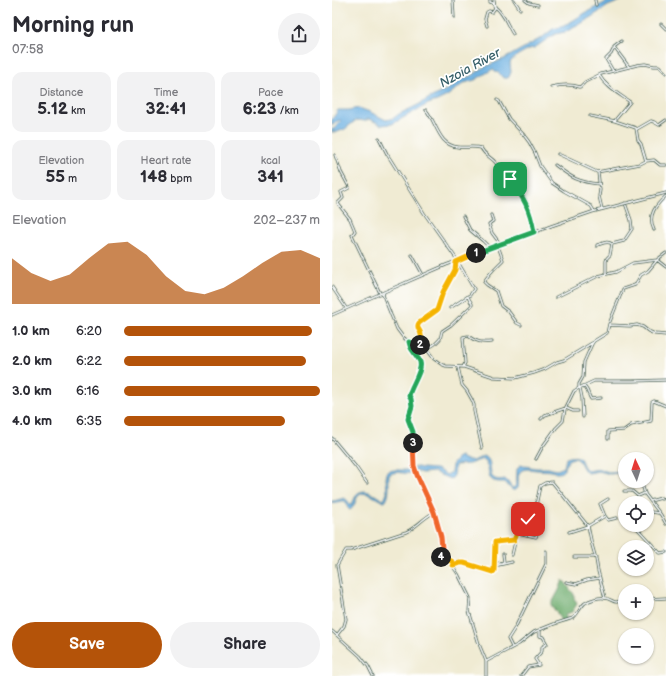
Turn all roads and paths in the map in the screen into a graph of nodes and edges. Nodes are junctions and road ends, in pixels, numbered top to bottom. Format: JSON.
{"nodes":[{"id":1,"x":454,"y":0,"type":"edge"},
{"id":2,"x":490,"y":0,"type":"edge"},
{"id":3,"x":494,"y":0,"type":"edge"},
{"id":4,"x":514,"y":0,"type":"edge"},
{"id":5,"x":525,"y":0,"type":"edge"},
{"id":6,"x":594,"y":0,"type":"edge"},
{"id":7,"x":538,"y":5,"type":"dead end"},
{"id":8,"x":596,"y":5,"type":"dead end"},
{"id":9,"x":520,"y":9,"type":"dead end"},
{"id":10,"x":454,"y":18,"type":"dead end"},
{"id":11,"x":661,"y":24,"type":"dead end"},
{"id":12,"x":486,"y":26,"type":"dead end"},
{"id":13,"x":666,"y":29,"type":"edge"},
{"id":14,"x":513,"y":34,"type":"dead end"},
{"id":15,"x":622,"y":41,"type":"dead end"},
{"id":16,"x":615,"y":49,"type":"junction"},
{"id":17,"x":629,"y":67,"type":"junction"},
{"id":18,"x":613,"y":71,"type":"junction"},
{"id":19,"x":666,"y":73,"type":"edge"},
{"id":20,"x":599,"y":75,"type":"junction"},
{"id":21,"x":551,"y":87,"type":"dead end"},
{"id":22,"x":497,"y":100,"type":"dead end"},
{"id":23,"x":426,"y":110,"type":"dead end"},
{"id":24,"x":590,"y":116,"type":"dead end"},
{"id":25,"x":666,"y":120,"type":"edge"},
{"id":26,"x":615,"y":121,"type":"junction"},
{"id":27,"x":637,"y":129,"type":"junction"},
{"id":28,"x":379,"y":138,"type":"dead end"},
{"id":29,"x":558,"y":154,"type":"dead end"},
{"id":30,"x":335,"y":155,"type":"dead end"},
{"id":31,"x":646,"y":161,"type":"junction"},
{"id":32,"x":555,"y":165,"type":"dead end"},
{"id":33,"x":666,"y":165,"type":"edge"},
{"id":34,"x":598,"y":172,"type":"junction"},
{"id":35,"x":599,"y":184,"type":"junction"},
{"id":36,"x":666,"y":195,"type":"edge"},
{"id":37,"x":625,"y":203,"type":"junction"},
{"id":38,"x":602,"y":209,"type":"junction"},
{"id":39,"x":594,"y":212,"type":"junction"},
{"id":40,"x":491,"y":215,"type":"dead end"},
{"id":41,"x":463,"y":216,"type":"dead end"},
{"id":42,"x":654,"y":230,"type":"dead end"},
{"id":43,"x":534,"y":232,"type":"junction"},
{"id":44,"x":612,"y":244,"type":"junction"},
{"id":45,"x":501,"y":245,"type":"junction"},
{"id":46,"x":498,"y":246,"type":"junction"},
{"id":47,"x":597,"y":246,"type":"dead end"},
{"id":48,"x":490,"y":248,"type":"junction"},
{"id":49,"x":666,"y":253,"type":"edge"},
{"id":50,"x":412,"y":256,"type":"dead end"},
{"id":51,"x":657,"y":260,"type":"junction"},
{"id":52,"x":457,"y":261,"type":"junction"},
{"id":53,"x":666,"y":267,"type":"edge"},
{"id":54,"x":606,"y":274,"type":"junction"},
{"id":55,"x":423,"y":275,"type":"junction"},
{"id":56,"x":332,"y":287,"type":"edge"},
{"id":57,"x":384,"y":292,"type":"junction"},
{"id":58,"x":380,"y":293,"type":"junction"},
{"id":59,"x":384,"y":295,"type":"junction"},
{"id":60,"x":468,"y":296,"type":"junction"},
{"id":61,"x":556,"y":297,"type":"dead end"},
{"id":62,"x":346,"y":308,"type":"junction"},
{"id":63,"x":450,"y":308,"type":"dead end"},
{"id":64,"x":332,"y":315,"type":"edge"},
{"id":65,"x":521,"y":325,"type":"dead end"},
{"id":66,"x":608,"y":325,"type":"junction"},
{"id":67,"x":666,"y":334,"type":"edge"},
{"id":68,"x":409,"y":342,"type":"junction"},
{"id":69,"x":492,"y":342,"type":"dead end"},
{"id":70,"x":592,"y":343,"type":"junction"},
{"id":71,"x":420,"y":346,"type":"junction"},
{"id":72,"x":427,"y":349,"type":"junction"},
{"id":73,"x":458,"y":367,"type":"junction"},
{"id":74,"x":463,"y":367,"type":"junction"},
{"id":75,"x":666,"y":380,"type":"edge"},
{"id":76,"x":583,"y":386,"type":"junction"},
{"id":77,"x":580,"y":388,"type":"junction"},
{"id":78,"x":601,"y":398,"type":"dead end"},
{"id":79,"x":666,"y":406,"type":"edge"},
{"id":80,"x":566,"y":408,"type":"junction"},
{"id":81,"x":578,"y":411,"type":"dead end"},
{"id":82,"x":583,"y":417,"type":"dead end"},
{"id":83,"x":541,"y":419,"type":"dead end"},
{"id":84,"x":332,"y":438,"type":"edge"},
{"id":85,"x":608,"y":439,"type":"dead end"},
{"id":86,"x":482,"y":448,"type":"dead end"},
{"id":87,"x":536,"y":459,"type":"dead end"},
{"id":88,"x":367,"y":483,"type":"dead end"},
{"id":89,"x":643,"y":488,"type":"edge"},
{"id":90,"x":624,"y":491,"type":"dead end"},
{"id":91,"x":645,"y":493,"type":"junction"},
{"id":92,"x":647,"y":496,"type":"edge"},
{"id":93,"x":666,"y":498,"type":"edge"},
{"id":94,"x":608,"y":499,"type":"dead end"},
{"id":95,"x":654,"y":499,"type":"edge"},
{"id":96,"x":654,"y":506,"type":"edge"},
{"id":97,"x":434,"y":512,"type":"junction"},
{"id":98,"x":654,"y":512,"type":"edge"},
{"id":99,"x":659,"y":512,"type":"junction"},
{"id":100,"x":605,"y":516,"type":"junction"},
{"id":101,"x":617,"y":518,"type":"dead end"},
{"id":102,"x":666,"y":519,"type":"edge"},
{"id":103,"x":663,"y":520,"type":"junction"},
{"id":104,"x":666,"y":524,"type":"edge"},
{"id":105,"x":588,"y":526,"type":"junction"},
{"id":106,"x":538,"y":530,"type":"dead end"},
{"id":107,"x":569,"y":532,"type":"dead end"},
{"id":108,"x":640,"y":532,"type":"edge"},
{"id":109,"x":517,"y":533,"type":"junction"},
{"id":110,"x":514,"y":540,"type":"junction"},
{"id":111,"x":546,"y":551,"type":"dead end"},
{"id":112,"x":666,"y":552,"type":"edge"},
{"id":113,"x":503,"y":554,"type":"dead end"},
{"id":114,"x":512,"y":555,"type":"dead end"},
{"id":115,"x":574,"y":557,"type":"dead end"},
{"id":116,"x":596,"y":557,"type":"junction"},
{"id":117,"x":512,"y":562,"type":"dead end"},
{"id":118,"x":453,"y":565,"type":"junction"},
{"id":119,"x":494,"y":565,"type":"junction"},
{"id":120,"x":600,"y":578,"type":"junction"},
{"id":121,"x":566,"y":582,"type":"dead end"},
{"id":122,"x":605,"y":598,"type":"junction"},
{"id":123,"x":666,"y":598,"type":"edge"},
{"id":124,"x":654,"y":599,"type":"edge"},
{"id":125,"x":618,"y":602,"type":"edge"},
{"id":126,"x":540,"y":629,"type":"junction"},
{"id":127,"x":332,"y":631,"type":"edge"},
{"id":128,"x":337,"y":636,"type":"junction"},
{"id":129,"x":512,"y":647,"type":"junction"},
{"id":130,"x":486,"y":662,"type":"junction"},
{"id":131,"x":373,"y":676,"type":"edge"},
{"id":132,"x":486,"y":676,"type":"edge"},
{"id":133,"x":521,"y":676,"type":"edge"}],
"edges":[{"from":1,"to":10,"type":"street"},
{"from":2,"to":12,"type":"street"},
{"from":3,"to":14,"type":"street"},
{"from":4,"to":9,"type":"street"},
{"from":5,"to":7,"type":"street"},
{"from":6,"to":8,"type":"street"},
{"from":11,"to":13,"type":"street"},
{"from":15,"to":16,"type":"street"},
{"from":16,"to":17,"type":"street"},
{"from":16,"to":18,"type":"street"},
{"from":17,"to":18,"type":"street"},
{"from":17,"to":19,"type":"street"},
{"from":18,"to":20,"type":"street"},
{"from":20,"to":21,"type":"street"},
{"from":20,"to":26,"type":"street"},
{"from":22,"to":39,"type":"street"},
{"from":23,"to":43,"type":"street"},
{"from":24,"to":26,"type":"street"},
{"from":25,"to":27,"type":"street"},
{"from":26,"to":27,"type":"street"},
{"from":27,"to":31,"type":"street"},
{"from":28,"to":52,"type":"street"},
{"from":29,"to":34,"type":"street"},
{"from":30,"to":58,"type":"street"},
{"from":31,"to":33,"type":"street"},
{"from":31,"to":34,"type":"street"},
{"from":32,"to":35,"type":"street"},
{"from":34,"to":35,"type":"street"},
{"from":35,"to":38,"type":"street"},
{"from":36,"to":37,"type":"street"},
{"from":36,"to":42,"type":"street"},
{"from":37,"to":38,"type":"street"},
{"from":37,"to":44,"type":"street"},
{"from":38,"to":39,"type":"street"},
{"from":39,"to":43,"type":"street"},
{"from":40,"to":45,"type":"street"},
{"from":41,"to":48,"type":"street"},
{"from":43,"to":45,"type":"street"},
{"from":44,"to":47,"type":"street"},
{"from":44,"to":54,"type":"street"},
{"from":45,"to":46,"type":"street"},
{"from":46,"to":48,"type":"street"},
{"from":46,"to":65,"type":"street"},
{"from":48,"to":52,"type":"street"},
{"from":49,"to":51,"type":"street"},
{"from":50,"to":55,"type":"street"},
{"from":51,"to":53,"type":"street"},
{"from":51,"to":54,"type":"street"},
{"from":51,"to":66,"type":"street"},
{"from":52,"to":55,"type":"street"},
{"from":52,"to":60,"type":"street"},
{"from":52,"to":71,"type":"street"},
{"from":54,"to":61,"type":"street"},
{"from":55,"to":57,"type":"street"},
{"from":56,"to":62,"type":"street"},
{"from":57,"to":58,"type":"street"},
{"from":57,"to":59,"type":"street"},
{"from":58,"to":59,"type":"street"},
{"from":58,"to":62,"type":"street"},
{"from":59,"to":68,"type":"street"},
{"from":60,"to":63,"type":"street"},
{"from":60,"to":72,"type":"street"},
{"from":62,"to":64,"type":"street"},
{"from":66,"to":67,"type":"street"},
{"from":66,"to":70,"type":"street"},
{"from":68,"to":71,"type":"street"},
{"from":68,"to":97,"type":"street"},
{"from":69,"to":74,"type":"street"},
{"from":70,"to":74,"type":"street"},
{"from":70,"to":77,"type":"street"},
{"from":71,"to":72,"type":"street"},
{"from":72,"to":73,"type":"street"},
{"from":73,"to":74,"type":"street"},
{"from":73,"to":86,"type":"street"},
{"from":75,"to":76,"type":"street"},
{"from":76,"to":77,"type":"street"},
{"from":76,"to":78,"type":"street"},
{"from":77,"to":80,"type":"street"},
{"from":77,"to":82,"type":"street"},
{"from":79,"to":85,"type":"street"},
{"from":80,"to":81,"type":"street"},
{"from":80,"to":83,"type":"street"},
{"from":80,"to":87,"type":"street"},
{"from":84,"to":88,"type":"street"},
{"from":89,"to":91,"type":"street"},
{"from":90,"to":91,"type":"street"},
{"from":91,"to":92,"type":"street"},
{"from":93,"to":95,"type":"street"},
{"from":94,"to":100,"type":"street"},
{"from":96,"to":99,"type":"street"},
{"from":97,"to":118,"type":"street"},
{"from":97,"to":128,"type":"street"},
{"from":98,"to":99,"type":"street"},
{"from":99,"to":103,"type":"street"},
{"from":100,"to":101,"type":"street"},
{"from":100,"to":105,"type":"street"},
{"from":102,"to":103,"type":"street"},
{"from":103,"to":104,"type":"street"},
{"from":105,"to":107,"type":"street"},
{"from":105,"to":109,"type":"street"},
{"from":105,"to":116,"type":"street"},
{"from":106,"to":109,"type":"street"},
{"from":108,"to":112,"type":"street"},
{"from":109,"to":110,"type":"street"},
{"from":110,"to":114,"type":"street"},
{"from":110,"to":119,"type":"street"},
{"from":111,"to":129,"type":"street"},
{"from":113,"to":119,"type":"street"},
{"from":115,"to":116,"type":"street"},
{"from":116,"to":120,"type":"street"},
{"from":117,"to":119,"type":"street"},
{"from":118,"to":119,"type":"street"},
{"from":118,"to":130,"type":"street"},
{"from":120,"to":121,"type":"street"},
{"from":120,"to":122,"type":"street"},
{"from":122,"to":125,"type":"street"},
{"from":122,"to":126,"type":"street"},
{"from":123,"to":124,"type":"street"},
{"from":126,"to":129,"type":"street"},
{"from":126,"to":133,"type":"street"},
{"from":127,"to":128,"type":"street"},
{"from":128,"to":131,"type":"street"},
{"from":129,"to":130,"type":"street"},
{"from":130,"to":132,"type":"street"}]}
